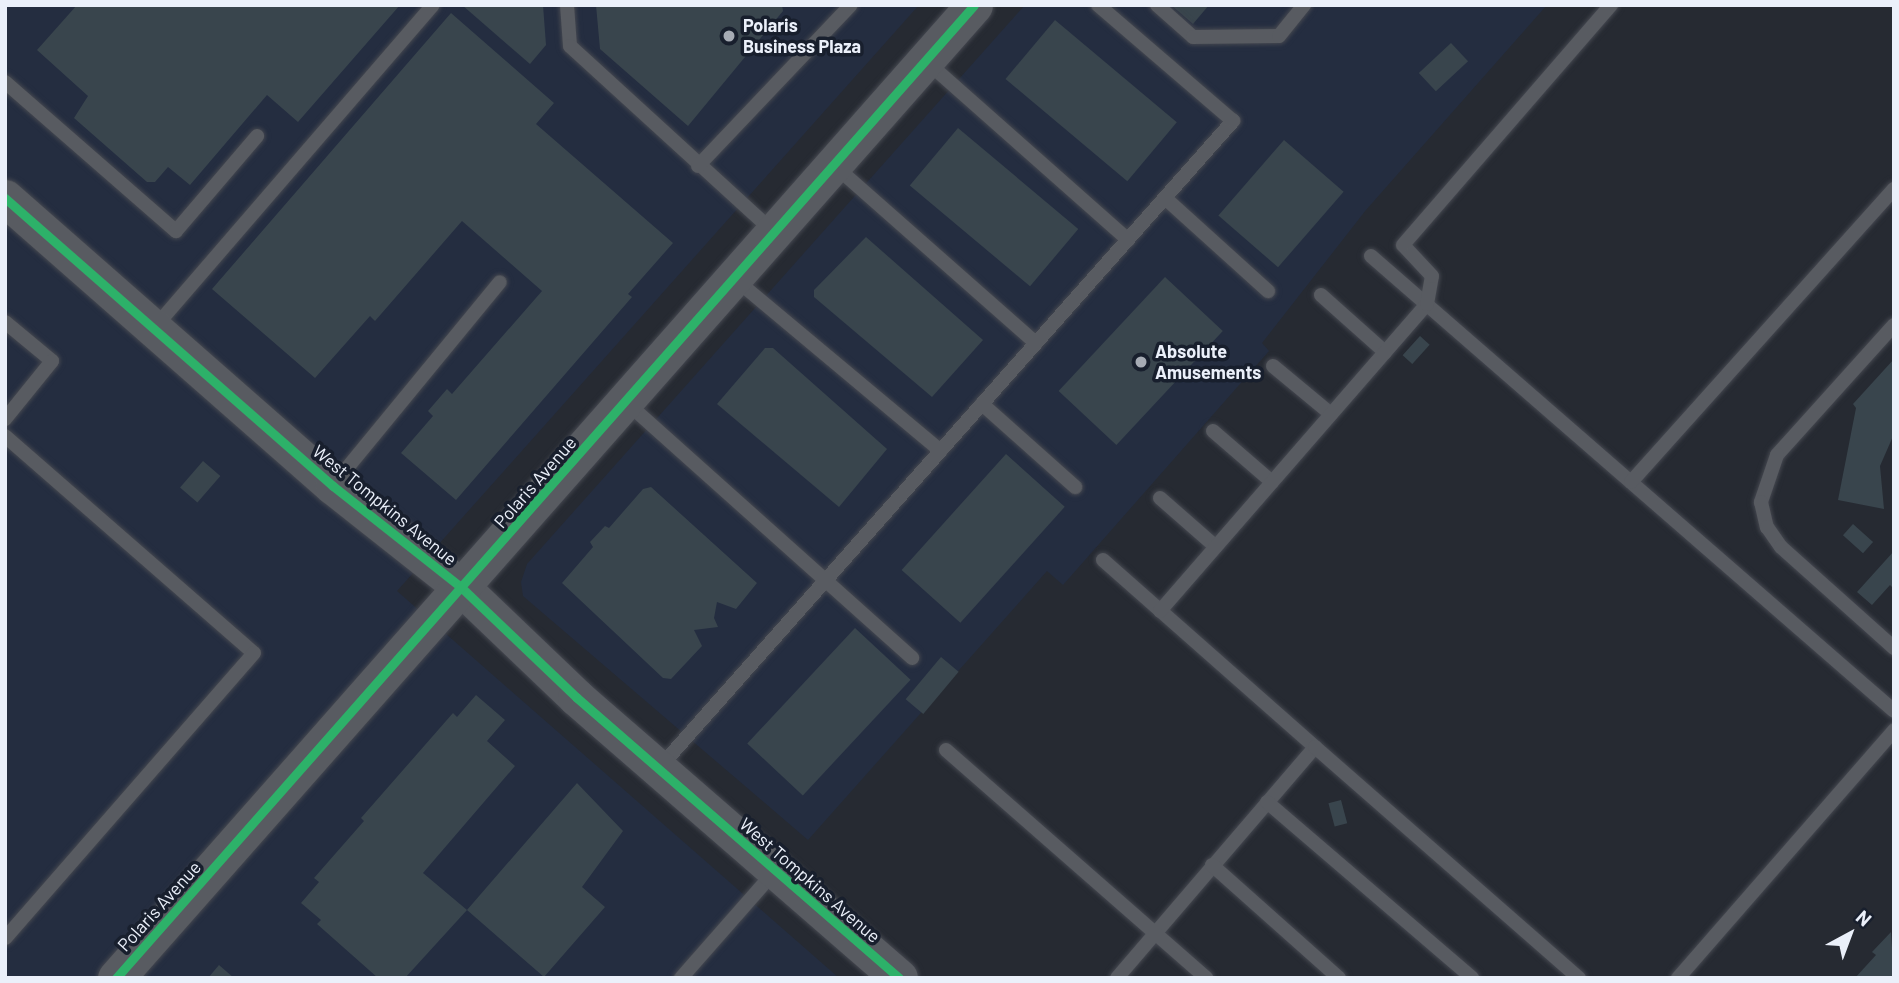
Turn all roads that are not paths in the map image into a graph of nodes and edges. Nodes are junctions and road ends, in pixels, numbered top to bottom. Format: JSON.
{"nodes":[{"id":1,"x":433,"y":5,"type":"edge"},
{"id":2,"x":567,"y":5,"type":"edge"},
{"id":3,"x":851,"y":5,"type":"edge"},
{"id":4,"x":974,"y":5,"type":"edge"},
{"id":5,"x":1098,"y":5,"type":"edge"},
{"id":6,"x":1157,"y":5,"type":"edge"},
{"id":7,"x":1304,"y":5,"type":"edge"},
{"id":8,"x":1611,"y":5,"type":"edge"},
{"id":9,"x":926,"y":61,"type":"junction"},
{"id":10,"x":5,"y":82,"type":"edge"},
{"id":11,"x":257,"y":136,"type":"dead end"},
{"id":12,"x":834,"y":165,"type":"junction"},
{"id":13,"x":698,"y":166,"type":"junction"},
{"id":14,"x":1894,"y":189,"type":"edge"},
{"id":15,"x":5,"y":198,"type":"edge"},
{"id":16,"x":1165,"y":198,"type":"junction"},
{"id":17,"x":775,"y":233,"type":"junction"},
{"id":18,"x":1128,"y":240,"type":"junction"},
{"id":19,"x":1371,"y":256,"type":"dead end"},
{"id":20,"x":734,"y":279,"type":"junction"},
{"id":21,"x":500,"y":282,"type":"dead end"},
{"id":22,"x":1268,"y":291,"type":"dead end"},
{"id":23,"x":1321,"y":295,"type":"dead end"},
{"id":24,"x":1427,"y":304,"type":"junction"},
{"id":25,"x":5,"y":322,"type":"edge"},
{"id":26,"x":1894,"y":325,"type":"edge"},
{"id":27,"x":154,"y":328,"type":"junction"},
{"id":28,"x":1037,"y":342,"type":"junction"},
{"id":29,"x":1385,"y":352,"type":"junction"},
{"id":30,"x":1273,"y":366,"type":"dead end"},
{"id":31,"x":626,"y":402,"type":"junction"},
{"id":32,"x":982,"y":404,"type":"junction"},
{"id":33,"x":1331,"y":414,"type":"junction"},
{"id":34,"x":5,"y":419,"type":"edge"},
{"id":35,"x":1213,"y":431,"type":"dead end"},
{"id":36,"x":5,"y":436,"type":"edge"},
{"id":37,"x":941,"y":451,"type":"junction"},
{"id":38,"x":1272,"y":482,"type":"junction"},
{"id":39,"x":1631,"y":482,"type":"junction"},
{"id":40,"x":333,"y":485,"type":"junction"},
{"id":41,"x":1075,"y":487,"type":"dead end"},
{"id":42,"x":1160,"y":498,"type":"dead end"},
{"id":43,"x":1216,"y":547,"type":"junction"},
{"id":44,"x":1102,"y":560,"type":"dead end"},
{"id":45,"x":823,"y":583,"type":"junction"},
{"id":46,"x":462,"y":588,"type":"junction"},
{"id":47,"x":1160,"y":611,"type":"junction"},
{"id":48,"x":1894,"y":648,"type":"edge"},
{"id":49,"x":912,"y":658,"type":"dead end"},
{"id":50,"x":1894,"y":711,"type":"edge"},
{"id":51,"x":1894,"y":730,"type":"edge"},
{"id":52,"x":1315,"y":747,"type":"junction"},
{"id":53,"x":946,"y":750,"type":"dead end"},
{"id":54,"x":659,"y":769,"type":"junction"},
{"id":55,"x":1268,"y":802,"type":"junction"},
{"id":56,"x":1212,"y":865,"type":"junction"},
{"id":57,"x":775,"y":870,"type":"junction"},
{"id":58,"x":1155,"y":933,"type":"junction"},
{"id":59,"x":5,"y":938,"type":"edge"},
{"id":60,"x":116,"y":978,"type":"edge"},
{"id":61,"x":681,"y":978,"type":"edge"},
{"id":62,"x":899,"y":978,"type":"edge"},
{"id":63,"x":1117,"y":978,"type":"edge"},
{"id":64,"x":1206,"y":978,"type":"edge"},
{"id":65,"x":1339,"y":978,"type":"edge"},
{"id":66,"x":1472,"y":978,"type":"edge"},
{"id":67,"x":1579,"y":978,"type":"edge"},
{"id":68,"x":1678,"y":978,"type":"edge"}],
"edges":[{"from":1,"to":27,"type":"lane"},
{"from":2,"to":13,"type":"lane"},
{"from":3,"to":13,"type":"lane"},
{"from":4,"to":9,"type":"street","name":"Polaris Avenue"},
{"from":5,"to":16,"type":"lane"},
{"from":6,"to":7,"type":"lane"},
{"from":8,"to":24,"type":"lane"},
{"from":9,"to":12,"type":"street","name":"Polaris Avenue"},
{"from":9,"to":18,"type":"lane"},
{"from":10,"to":11,"type":"lane"},
{"from":12,"to":17,"type":"street","name":"Polaris Avenue"},
{"from":12,"to":28,"type":"lane"},
{"from":13,"to":17,"type":"lane"},
{"from":14,"to":39,"type":"lane"},
{"from":15,"to":27,"type":"street","name":"West Tompkins Avenue"},
{"from":16,"to":18,"type":"lane"},
{"from":16,"to":22,"type":"lane"},
{"from":17,"to":20,"type":"street","name":"Polaris Avenue"},
{"from":18,"to":28,"type":"lane"},
{"from":19,"to":24,"type":"lane"},
{"from":20,"to":31,"type":"street","name":"Polaris Avenue"},
{"from":20,"to":37,"type":"lane"},
{"from":21,"to":40,"type":"lane"},
{"from":23,"to":29,"type":"lane"},
{"from":24,"to":29,"type":"lane"},
{"from":24,"to":39,"type":"lane"},
{"from":25,"to":34,"type":"lane"},
{"from":26,"to":48,"type":"lane"},
{"from":27,"to":40,"type":"street","name":"West Tompkins Avenue"},
{"from":28,"to":32,"type":"lane"},
{"from":29,"to":33,"type":"lane"},
{"from":30,"to":33,"type":"lane"},
{"from":31,"to":45,"type":"lane"},
{"from":31,"to":46,"type":"street","name":"Polaris Avenue"},
{"from":32,"to":37,"type":"lane"},
{"from":32,"to":41,"type":"lane"},
{"from":33,"to":38,"type":"lane"},
{"from":35,"to":38,"type":"lane"},
{"from":36,"to":59,"type":"lane"},
{"from":37,"to":45,"type":"lane"},
{"from":38,"to":43,"type":"lane"},
{"from":39,"to":50,"type":"lane"},
{"from":40,"to":46,"type":"street","name":"West Tompkins Avenue"},
{"from":42,"to":43,"type":"lane"},
{"from":43,"to":47,"type":"lane"},
{"from":44,"to":47,"type":"lane"},
{"from":45,"to":49,"type":"lane"},
{"from":45,"to":54,"type":"lane"},
{"from":46,"to":54,"type":"street","name":"West Tompkins Avenue"},
{"from":46,"to":60,"type":"street","name":"Polaris Avenue"},
{"from":47,"to":52,"type":"lane"},
{"from":51,"to":68,"type":"lane"},
{"from":52,"to":55,"type":"lane"},
{"from":52,"to":67,"type":"lane"},
{"from":53,"to":58,"type":"lane"},
{"from":54,"to":57,"type":"street","name":"West Tompkins Avenue"},
{"from":55,"to":56,"type":"lane"},
{"from":55,"to":66,"type":"lane"},
{"from":56,"to":58,"type":"lane"},
{"from":56,"to":65,"type":"lane"},
{"from":57,"to":61,"type":"lane"},
{"from":57,"to":62,"type":"street","name":"West Tompkins Avenue"},
{"from":58,"to":63,"type":"lane"},
{"from":58,"to":64,"type":"lane"}]}
